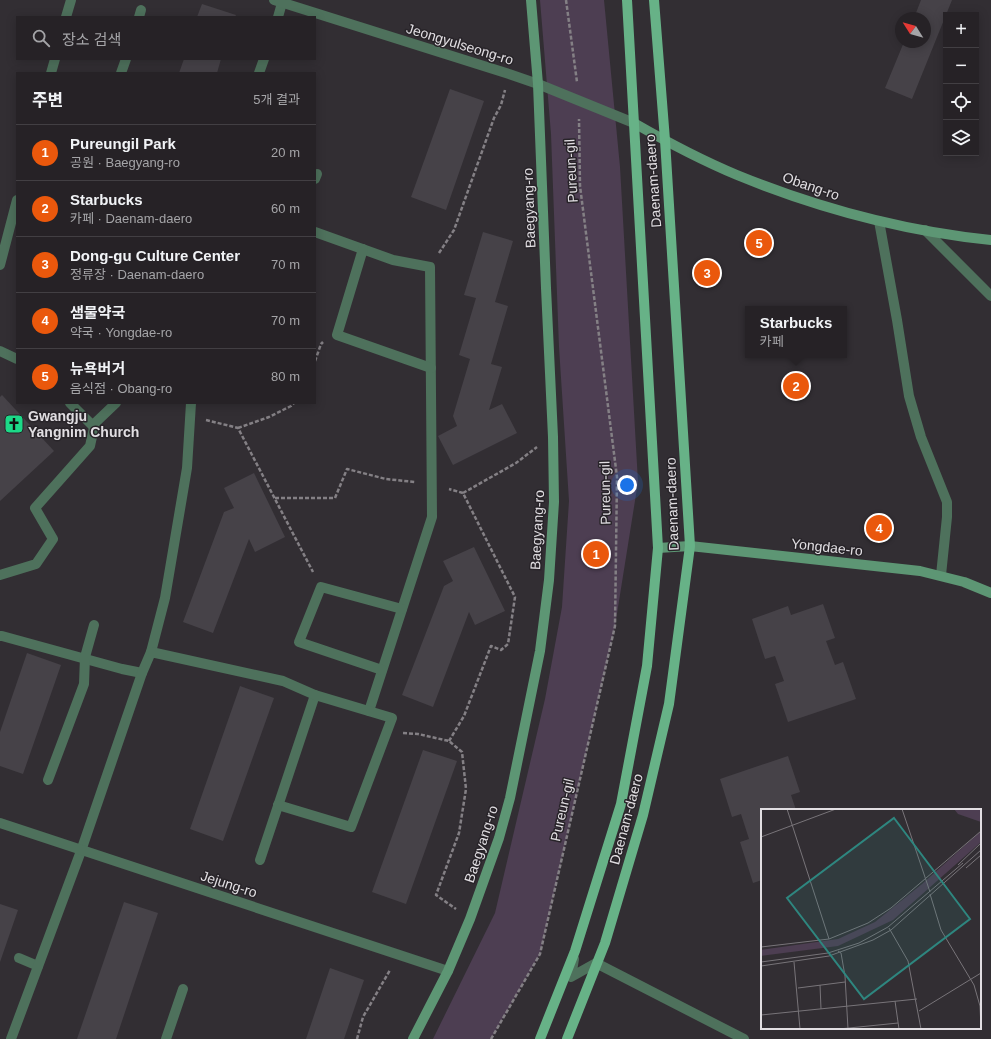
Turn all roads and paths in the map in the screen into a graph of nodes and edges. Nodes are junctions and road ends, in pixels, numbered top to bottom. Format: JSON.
{"nodes":[{"id":1,"x":71,"y":0,"type":"edge"},
{"id":2,"x":531,"y":0,"type":"edge"},
{"id":3,"x":566,"y":0,"type":"edge"},
{"id":4,"x":627,"y":0,"type":"edge"},
{"id":5,"x":654,"y":0,"type":"edge"},
{"id":6,"x":278,"y":1,"type":"edge"},
{"id":7,"x":66,"y":16,"type":"edge"},
{"id":8,"x":278,"y":16,"type":"edge"},
{"id":9,"x":54,"y":60,"type":"edge"},
{"id":10,"x":126,"y":60,"type":"edge"},
{"id":11,"x":264,"y":60,"type":"edge"},
{"id":12,"x":51,"y":72,"type":"edge"},
{"id":13,"x":121,"y":72,"type":"edge"},
{"id":14,"x":259,"y":72,"type":"edge"},
{"id":15,"x":509,"y":74,"type":"junction"},
{"id":16,"x":538,"y":84,"type":"junction"},
{"id":17,"x":579,"y":101,"type":"junction"},
{"id":18,"x":634,"y":123,"type":"junction"},
{"id":19,"x":665,"y":140,"type":"junction"},
{"id":20,"x":16,"y":204,"type":"edge"},
{"id":21,"x":879,"y":221,"type":"junction"},
{"id":22,"x":925,"y":230,"type":"junction"},
{"id":23,"x":316,"y":232,"type":"edge"},
{"id":24,"x":991,"y":240,"type":"edge"},
{"id":25,"x":363,"y":249,"type":"junction"},
{"id":26,"x":0,"y":265,"type":"edge"},
{"id":27,"x":430,"y":267,"type":"junction"},
{"id":28,"x":991,"y":296,"type":"edge"},
{"id":29,"x":0,"y":351,"type":"edge"},
{"id":30,"x":16,"y":359,"type":"edge"},
{"id":31,"x":430,"y":368,"type":"junction"},
{"id":32,"x":71,"y":404,"type":"edge"},
{"id":33,"x":115,"y":404,"type":"edge"},
{"id":34,"x":191,"y":404,"type":"edge"},
{"id":35,"x":293,"y":404,"type":"edge"},
{"id":36,"x":190,"y":416,"type":"junction"},
{"id":37,"x":94,"y":427,"type":"junction"},
{"id":38,"x":238,"y":428,"type":"junction"},
{"id":39,"x":553,"y":437,"type":"junction"},
{"id":40,"x":463,"y":493,"type":"dead end"},
{"id":41,"x":690,"y":546,"type":"junction"},
{"id":42,"x":658,"y":548,"type":"junction"},
{"id":43,"x":0,"y":575,"type":"edge"},
{"id":44,"x":941,"y":575,"type":"junction"},
{"id":45,"x":321,"y":587,"type":"junction"},
{"id":46,"x":991,"y":592,"type":"edge"},
{"id":47,"x":402,"y":609,"type":"junction"},
{"id":48,"x":94,"y":625,"type":"dead end"},
{"id":49,"x":0,"y":636,"type":"edge"},
{"id":50,"x":151,"y":652,"type":"junction"},
{"id":51,"x":85,"y":658,"type":"junction"},
{"id":52,"x":382,"y":670,"type":"junction"},
{"id":53,"x":142,"y":673,"type":"junction"},
{"id":54,"x":315,"y":695,"type":"junction"},
{"id":55,"x":369,"y":711,"type":"junction"},
{"id":56,"x":387,"y":732,"type":"junction"},
{"id":57,"x":48,"y":780,"type":"dead end"},
{"id":58,"x":278,"y":805,"type":"junction"},
{"id":59,"x":0,"y":824,"type":"edge"},
{"id":60,"x":81,"y":851,"type":"junction"},
{"id":61,"x":260,"y":860,"type":"dead end"},
{"id":62,"x":470,"y":919,"type":"junction"},
{"id":63,"x":575,"y":951,"type":"junction"},
{"id":64,"x":401,"y":955,"type":"junction"},
{"id":65,"x":19,"y":958,"type":"dead end"},
{"id":66,"x":596,"y":963,"type":"junction"},
{"id":67,"x":38,"y":966,"type":"junction"},
{"id":68,"x":448,"y":972,"type":"junction"},
{"id":69,"x":183,"y":989,"type":"dead end"},
{"id":70,"x":11,"y":1039,"type":"edge"},
{"id":71,"x":166,"y":1039,"type":"edge"},
{"id":72,"x":357,"y":1039,"type":"edge"},
{"id":73,"x":413,"y":1039,"type":"edge"},
{"id":74,"x":491,"y":1039,"type":"edge"},
{"id":75,"x":540,"y":1039,"type":"edge"},
{"id":76,"x":567,"y":1039,"type":"edge"},
{"id":77,"x":744,"y":1039,"type":"edge"}],
"edges":[{"from":1,"to":7,"type":"street"},
{"from":2,"to":16,"type":"street","name":"Baegyang-ro"},
{"from":3,"to":17,"type":"path","name":"Pureun-gil"},
{"from":4,"to":18,"type":"main road","name":"Daenam-daero"},
{"from":5,"to":19,"type":"main road","name":"Daenam-daero"},
{"from":6,"to":8,"type":"street"},
{"from":6,"to":15,"type":"street","name":"Jeongyulseong-ro"},
{"from":9,"to":12,"type":"street"},
{"from":10,"to":13,"type":"street"},
{"from":11,"to":14,"type":"street"},
{"from":15,"to":16,"type":"street","name":"Jeongyulseong-ro"},
{"from":15,"to":27,"type":"path"},
{"from":16,"to":17,"type":"street","name":"Jeongyulseong-ro"},
{"from":16,"to":39,"type":"street","name":"Baegyang-ro"},
{"from":17,"to":18,"type":"street","name":"Jeongyulseong-ro"},
{"from":17,"to":74,"type":"path","name":"Pureun-gil"},
{"from":18,"to":19,"type":"street","name":"Obang-ro"},
{"from":18,"to":42,"type":"main road","name":"Daenam-daero"},
{"from":19,"to":21,"type":"street","name":"Obang-ro"},
{"from":19,"to":41,"type":"main road","name":"Daenam-daero"},
{"from":20,"to":26,"type":"street"},
{"from":21,"to":22,"type":"street","name":"Obang-ro"},
{"from":21,"to":44,"type":"street"},
{"from":22,"to":24,"type":"street","name":"Obang-ro"},
{"from":22,"to":28,"type":"street"},
{"from":23,"to":25,"type":"street"},
{"from":25,"to":27,"type":"street"},
{"from":25,"to":31,"type":"street"},
{"from":27,"to":31,"type":"street"},
{"from":29,"to":30,"type":"street"},
{"from":31,"to":47,"type":"street"},
{"from":32,"to":37,"type":"street"},
{"from":33,"to":37,"type":"street"},
{"from":34,"to":36,"type":"street"},
{"from":35,"to":38,"type":"path"},
{"from":36,"to":38,"type":"path"},
{"from":36,"to":50,"type":"street"},
{"from":37,"to":43,"type":"street"},
{"from":38,"to":45,"type":"path"},
{"from":39,"to":40,"type":"path"},
{"from":39,"to":62,"type":"street","name":"Baegyang-ro"},
{"from":41,"to":42,"type":"street","name":"Yongdae-ro"},
{"from":41,"to":44,"type":"street","name":"Yongdae-ro"},
{"from":41,"to":66,"type":"main road","name":"Daenam-daero"},
{"from":42,"to":63,"type":"main road","name":"Daenam-daero"},
{"from":44,"to":46,"type":"street","name":"Yongdae-ro"},
{"from":45,"to":47,"type":"street"},
{"from":45,"to":52,"type":"street"},
{"from":47,"to":52,"type":"street"},
{"from":48,"to":51,"type":"street"},
{"from":49,"to":51,"type":"street"},
{"from":50,"to":53,"type":"street"},
{"from":50,"to":54,"type":"street"},
{"from":51,"to":53,"type":"street"},
{"from":51,"to":57,"type":"street"},
{"from":52,"to":55,"type":"street"},
{"from":53,"to":60,"type":"street"},
{"from":54,"to":55,"type":"street"},
{"from":54,"to":58,"type":"street"},
{"from":55,"to":56,"type":"street"},
{"from":56,"to":58,"type":"street"},
{"from":56,"to":62,"type":"path"},
{"from":58,"to":61,"type":"street"},
{"from":59,"to":60,"type":"street","name":"Jejung-ro"},
{"from":60,"to":64,"type":"street","name":"Jejung-ro"},
{"from":60,"to":67,"type":"street"},
{"from":62,"to":68,"type":"street","name":"Baegyang-ro"},
{"from":63,"to":66,"type":"street"},
{"from":63,"to":75,"type":"main road","name":"Daenam-daero"},
{"from":64,"to":68,"type":"street","name":"Jejung-ro"},
{"from":64,"to":72,"type":"path"},
{"from":65,"to":67,"type":"street"},
{"from":66,"to":76,"type":"main road","name":"Daenam-daero"},
{"from":66,"to":77,"type":"street"},
{"from":67,"to":70,"type":"street"},
{"from":68,"to":73,"type":"street","name":"Baegyang-ro"},
{"from":69,"to":71,"type":"street"}]}
